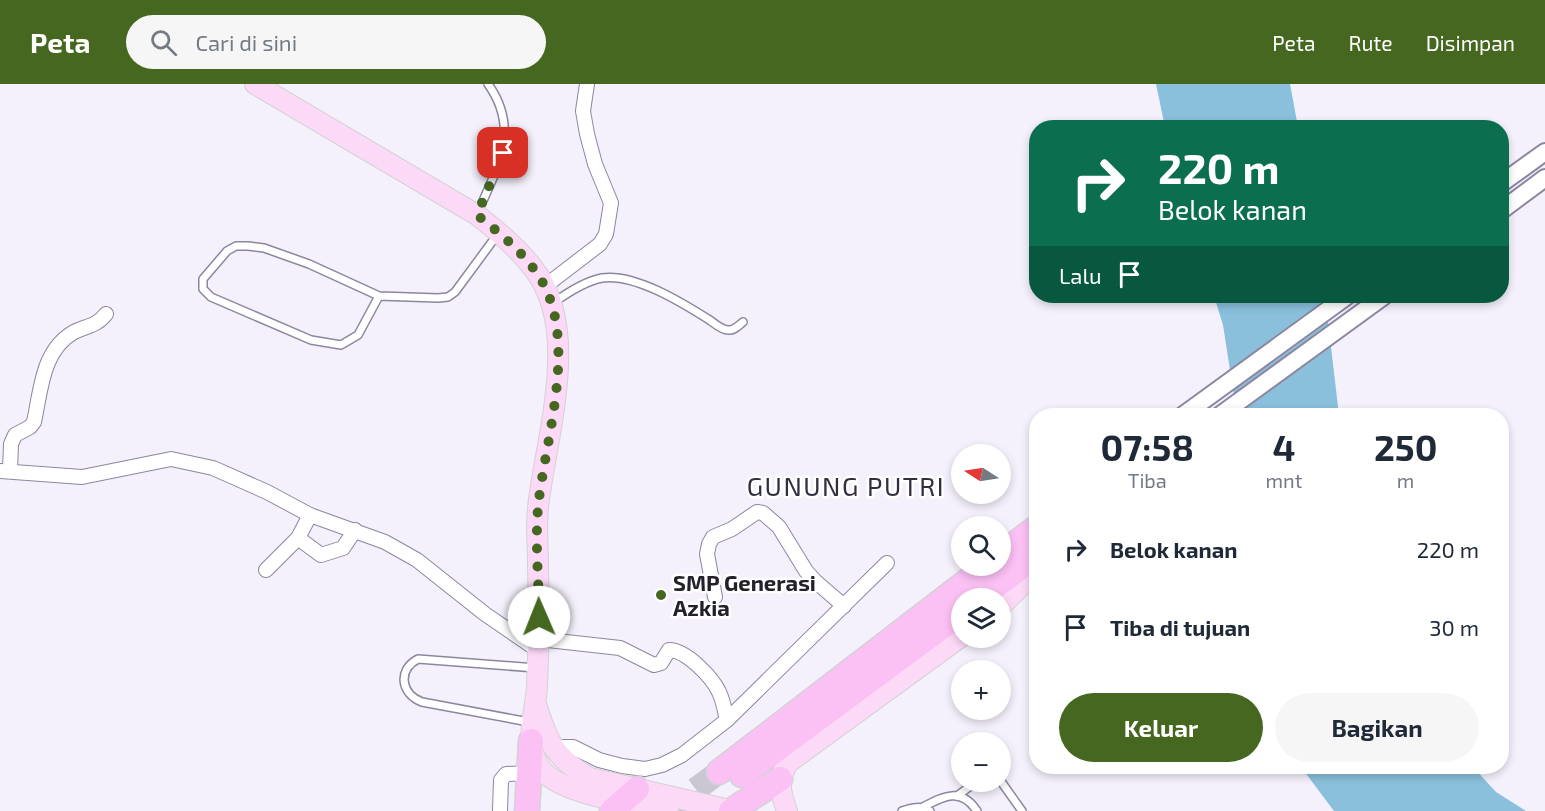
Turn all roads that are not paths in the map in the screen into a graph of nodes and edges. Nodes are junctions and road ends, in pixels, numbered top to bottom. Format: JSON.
{"nodes":[{"id":1,"x":255,"y":84,"type":"edge"},
{"id":2,"x":488,"y":84,"type":"edge"},
{"id":3,"x":587,"y":84,"type":"edge"},
{"id":4,"x":1538,"y":157,"type":"edge"},
{"id":5,"x":1509,"y":178,"type":"edge"},
{"id":6,"x":1544,"y":179,"type":"edge"},
{"id":7,"x":1509,"y":205,"type":"edge"},
{"id":8,"x":477,"y":215,"type":"junction"},
{"id":9,"x":500,"y":233,"type":"junction"},
{"id":10,"x":379,"y":296,"type":"junction"},
{"id":11,"x":547,"y":296,"type":"junction"},
{"id":12,"x":1337,"y":303,"type":"edge"},
{"id":13,"x":1374,"y":303,"type":"edge"},
{"id":14,"x":106,"y":314,"type":"dead end"},
{"id":15,"x":743,"y":322,"type":"dead end"},
{"id":16,"x":1193,"y":408,"type":"edge"},
{"id":17,"x":1230,"y":408,"type":"edge"},
{"id":18,"x":5,"y":471,"type":"edge"},
{"id":19,"x":310,"y":515,"type":"junction"},
{"id":20,"x":355,"y":530,"type":"junction"},
{"id":21,"x":1029,"y":533,"type":"edge"},
{"id":22,"x":298,"y":538,"type":"junction"},
{"id":23,"x":1011,"y":547,"type":"edge"},
{"id":24,"x":1029,"y":561,"type":"edge"},
{"id":25,"x":887,"y":563,"type":"dead end"},
{"id":26,"x":266,"y":570,"type":"dead end"},
{"id":27,"x":975,"y":576,"type":"edge"},
{"id":28,"x":1029,"y":578,"type":"edge"},
{"id":29,"x":960,"y":588,"type":"edge"},
{"id":30,"x":993,"y":588,"type":"edge"},
{"id":31,"x":951,"y":595,"type":"edge"},
{"id":32,"x":1011,"y":596,"type":"edge"},
{"id":33,"x":715,"y":597,"type":"dead end"},
{"id":34,"x":844,"y":606,"type":"junction"},
{"id":35,"x":951,"y":620,"type":"edge"},
{"id":36,"x":951,"y":644,"type":"edge"},
{"id":37,"x":539,"y":653,"type":"junction"},
{"id":38,"x":727,"y":720,"type":"junction"},
{"id":39,"x":538,"y":729,"type":"junction"},
{"id":40,"x":529,"y":773,"type":"junction"},
{"id":41,"x":780,"y":779,"type":"junction"},
{"id":42,"x":962,"y":792,"type":"edge"},
{"id":43,"x":1009,"y":792,"type":"edge"},
{"id":44,"x":957,"y":796,"type":"junction"},
{"id":45,"x":624,"y":800,"type":"edge"},
{"id":46,"x":923,"y":807,"type":"junction"},
{"id":47,"x":500,"y":811,"type":"edge"},
{"id":48,"x":527,"y":811,"type":"edge"},
{"id":49,"x":668,"y":811,"type":"edge"},
{"id":50,"x":732,"y":811,"type":"edge"},
{"id":51,"x":787,"y":811,"type":"edge"},
{"id":52,"x":902,"y":811,"type":"edge"},
{"id":53,"x":930,"y":811,"type":"edge"},
{"id":54,"x":977,"y":811,"type":"edge"},
{"id":55,"x":1022,"y":811,"type":"edge"}],
"edges":[{"from":1,"to":8,"type":"main road"},
{"from":2,"to":8,"type":"lane"},
{"from":3,"to":11,"type":"street"},
{"from":4,"to":5,"type":"street"},
{"from":6,"to":7,"type":"street"},
{"from":8,"to":9,"type":"main road"},
{"from":9,"to":10,"type":"lane"},
{"from":9,"to":11,"type":"main road"},
{"from":10,"to":10,"type":"lane"},
{"from":11,"to":15,"type":"lane"},
{"from":11,"to":37,"type":"main road"},
{"from":12,"to":16,"type":"street"},
{"from":13,"to":17,"type":"street"},
{"from":14,"to":18,"type":"street"},
{"from":18,"to":19,"type":"street"},
{"from":19,"to":20,"type":"street"},
{"from":19,"to":22,"type":"street"},
{"from":20,"to":22,"type":"street"},
{"from":20,"to":37,"type":"street"},
{"from":21,"to":23,"type":"highway"},
{"from":22,"to":26,"type":"street"},
{"from":24,"to":30,"type":"highway"},
{"from":25,"to":34,"type":"street"},
{"from":27,"to":29,"type":"highway"},
{"from":28,"to":32,"type":"main road"},
{"from":31,"to":35,"type":"highway"},
{"from":33,"to":34,"type":"street"},
{"from":34,"to":38,"type":"street"},
{"from":36,"to":41,"type":"main road"},
{"from":37,"to":38,"type":"street"},
{"from":37,"to":39,"type":"main road"},
{"from":37,"to":39,"type":"lane"},
{"from":38,"to":39,"type":"street"},
{"from":39,"to":40,"type":"highway"},
{"from":39,"to":45,"type":"main road"},
{"from":40,"to":47,"type":"street"},
{"from":40,"to":48,"type":"highway"},
{"from":41,"to":50,"type":"highway"},
{"from":41,"to":51,"type":"main road"},
{"from":42,"to":44,"type":"lane"},
{"from":43,"to":55,"type":"lane"},
{"from":44,"to":46,"type":"lane"},
{"from":44,"to":54,"type":"lane"},
{"from":45,"to":49,"type":"main road"},
{"from":45,"to":50,"type":"main road"},
{"from":46,"to":52,"type":"lane"},
{"from":46,"to":53,"type":"lane"}]}
